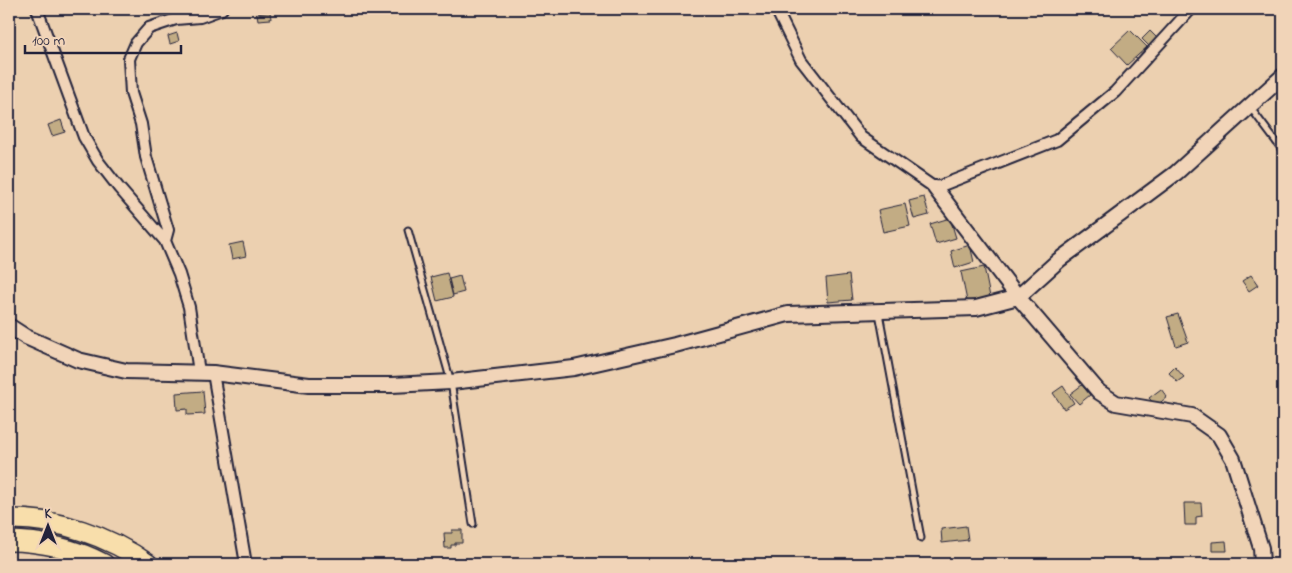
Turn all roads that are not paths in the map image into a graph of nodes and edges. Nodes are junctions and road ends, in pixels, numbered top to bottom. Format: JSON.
{"nodes":[{"id":1,"x":37,"y":9,"type":"edge"},
{"id":2,"x":222,"y":9,"type":"edge"},
{"id":3,"x":776,"y":9,"type":"edge"},
{"id":4,"x":1191,"y":9,"type":"edge"},
{"id":5,"x":1283,"y":76,"type":"edge"},
{"id":6,"x":1250,"y":106,"type":"junction"},
{"id":7,"x":1283,"y":151,"type":"edge"},
{"id":8,"x":935,"y":188,"type":"junction"},
{"id":9,"x":408,"y":230,"type":"dead end"},
{"id":10,"x":165,"y":241,"type":"junction"},
{"id":11,"x":1018,"y":296,"type":"junction"},
{"id":12,"x":878,"y":310,"type":"junction"},
{"id":13,"x":9,"y":326,"type":"edge"},
{"id":14,"x":206,"y":373,"type":"junction"},
{"id":15,"x":451,"y":382,"type":"junction"},
{"id":16,"x":9,"y":519,"type":"edge"},
{"id":17,"x":473,"y":524,"type":"dead end"},
{"id":18,"x":922,"y":538,"type":"dead end"},
{"id":19,"x":9,"y":541,"type":"edge"},
{"id":20,"x":104,"y":564,"type":"edge"},
{"id":21,"x":148,"y":564,"type":"edge"},
{"id":22,"x":246,"y":564,"type":"edge"},
{"id":23,"x":1262,"y":564,"type":"edge"}],
"edges":[{"from":1,"to":10,"type":"street"},
{"from":2,"to":10,"type":"street"},
{"from":3,"to":8,"type":"street"},
{"from":4,"to":8,"type":"street"},
{"from":5,"to":6,"type":"street"},
{"from":6,"to":7,"type":"lane"},
{"from":6,"to":11,"type":"street"},
{"from":8,"to":11,"type":"street"},
{"from":9,"to":15,"type":"lane"},
{"from":10,"to":14,"type":"street"},
{"from":11,"to":12,"type":"street"},
{"from":11,"to":23,"type":"street"},
{"from":12,"to":15,"type":"street"},
{"from":12,"to":18,"type":"lane"},
{"from":13,"to":14,"type":"street"},
{"from":14,"to":15,"type":"street"},
{"from":14,"to":22,"type":"street"},
{"from":15,"to":17,"type":"lane"},
{"from":16,"to":21,"type":"highway"},
{"from":19,"to":20,"type":"highway"}]}
